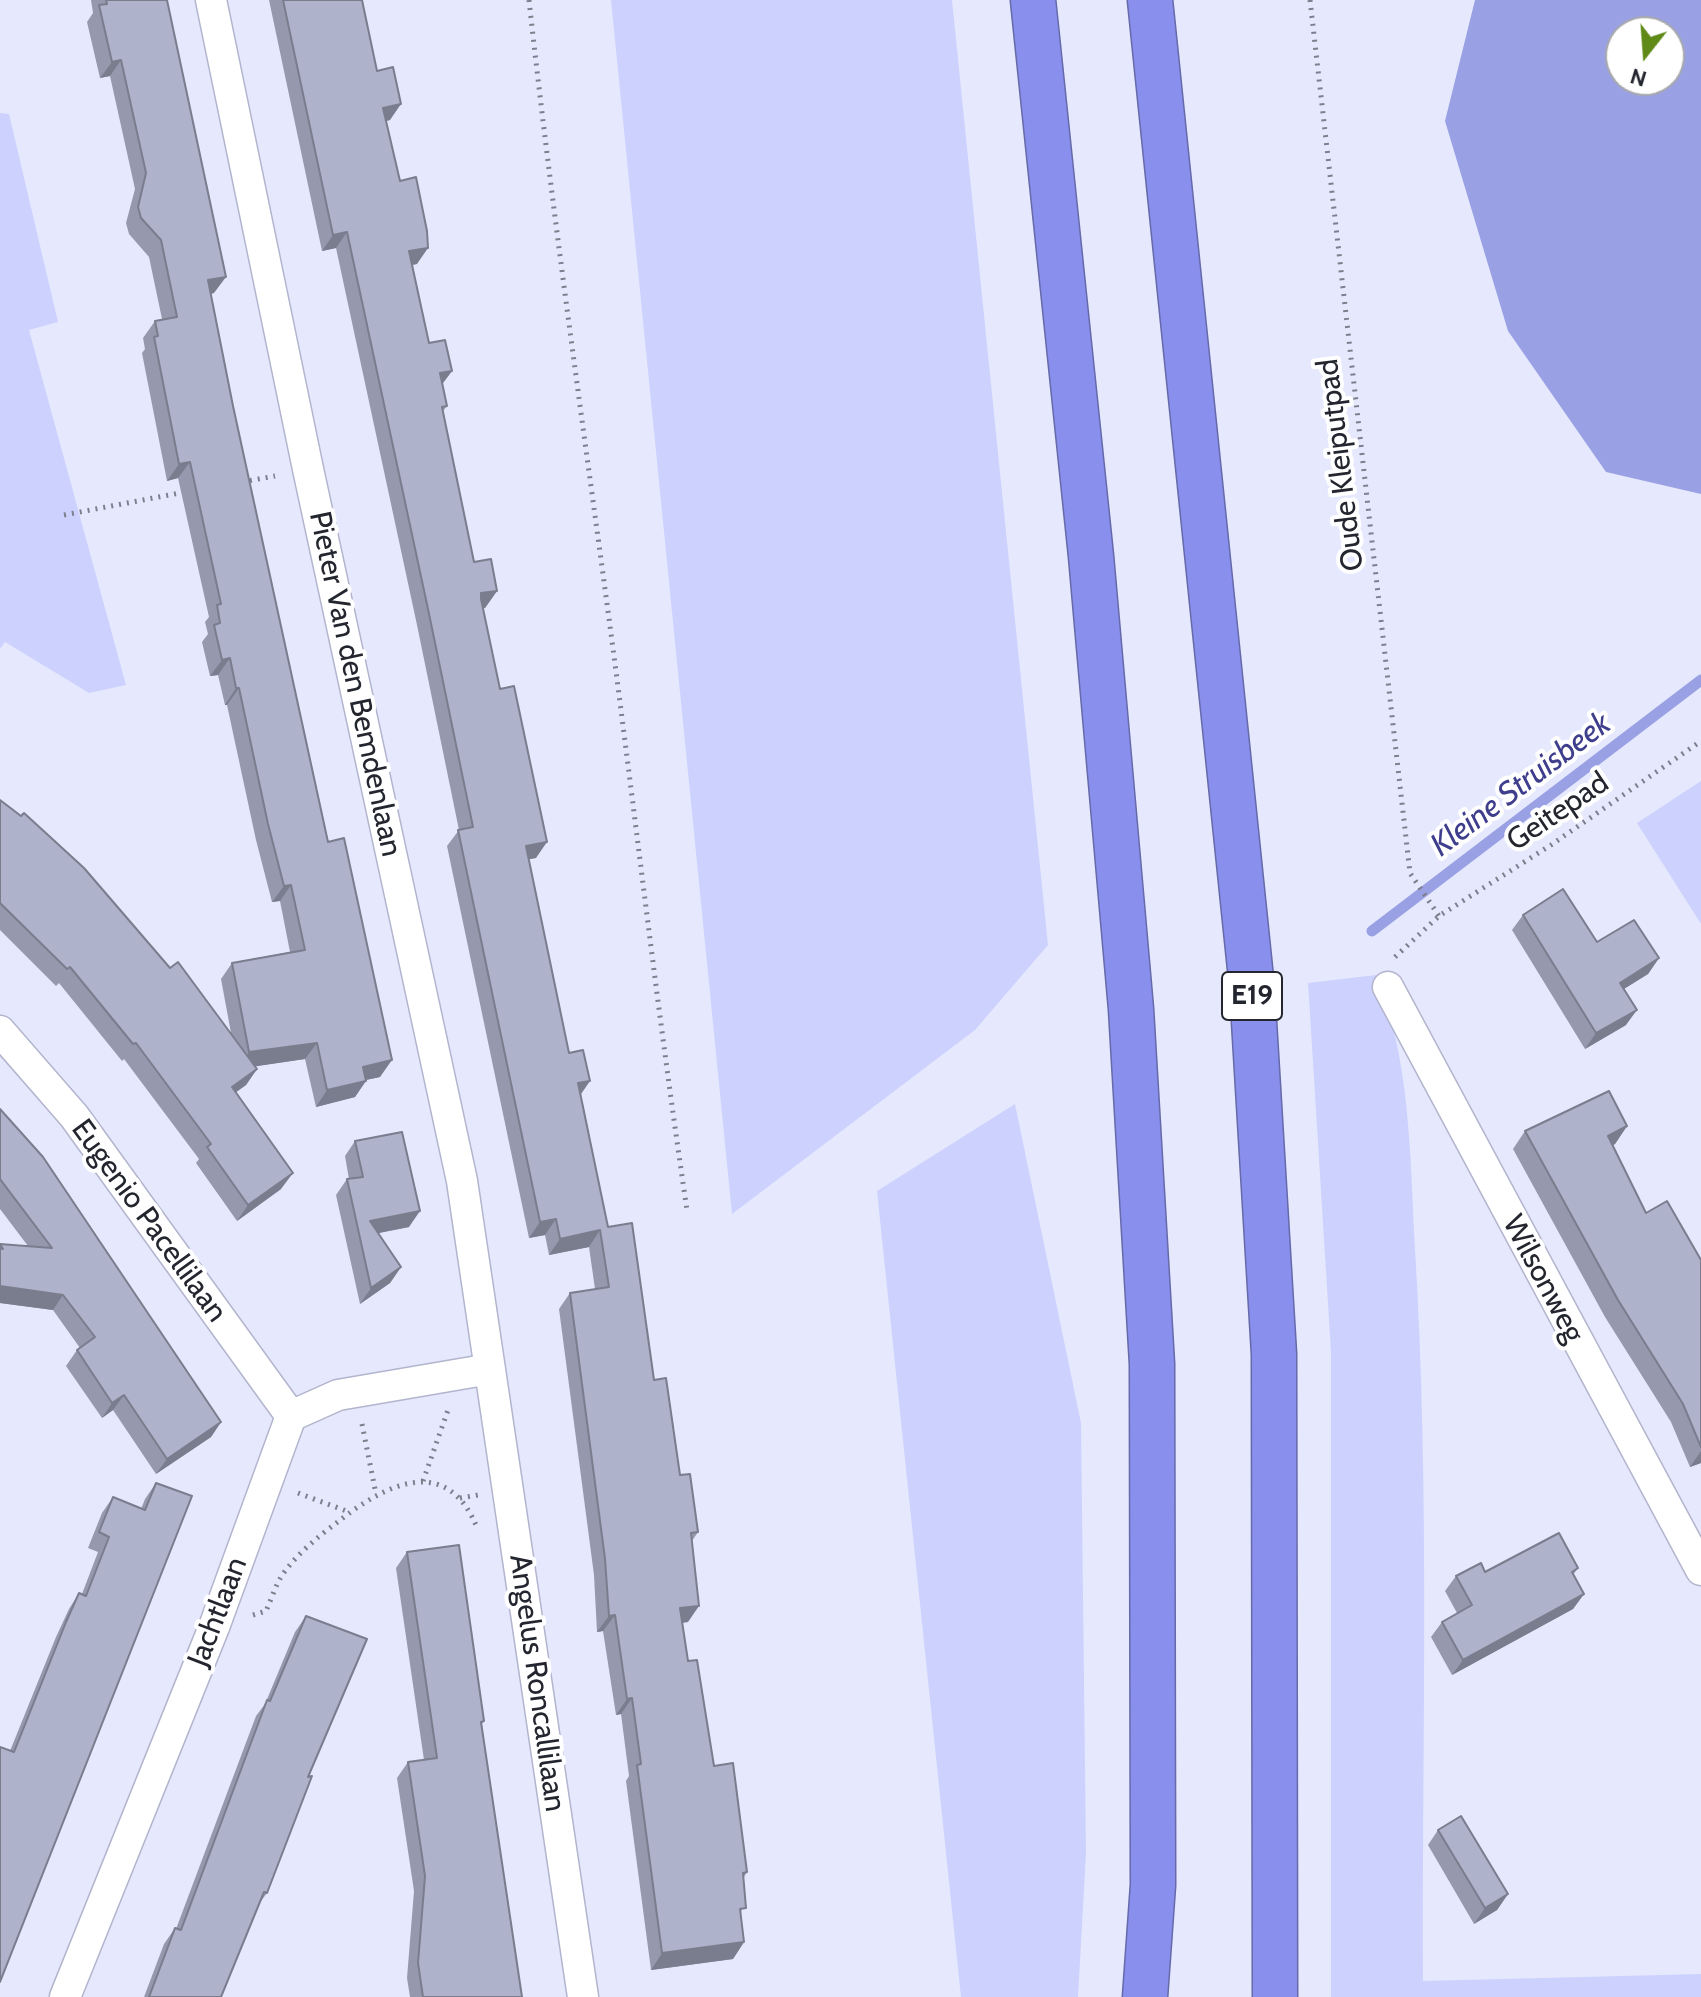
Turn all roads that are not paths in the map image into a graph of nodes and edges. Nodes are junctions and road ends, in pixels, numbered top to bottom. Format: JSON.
{"nodes":[{"id":1,"x":211,"y":0,"type":"edge"},
{"id":2,"x":1033,"y":0,"type":"edge"},
{"id":3,"x":1150,"y":0,"type":"edge"},
{"id":4,"x":1388,"y":987,"type":"road end"},
{"id":5,"x":0,"y":1031,"type":"edge"},
{"id":6,"x":476,"y":1371,"type":"junction"},
{"id":7,"x":291,"y":1416,"type":"junction"},
{"id":8,"x":1701,"y":1570,"type":"edge"},
{"id":9,"x":65,"y":1997,"type":"edge"},
{"id":10,"x":583,"y":1997,"type":"edge"},
{"id":11,"x":1145,"y":1997,"type":"edge"},
{"id":12,"x":1275,"y":1997,"type":"edge"}],
"edges":[{"from":1,"to":6,"type":"street","name":"Pieter Van den Bemdenlaan"},
{"from":2,"to":11,"type":"highway"},
{"from":3,"to":12,"type":"highway","number":"E19"},
{"from":4,"to":8,"type":"street","name":"Wilsonweg"},
{"from":5,"to":7,"type":"street","name":"Eugenio Pacellilaan"},
{"from":6,"to":7,"type":"street"},
{"from":6,"to":10,"type":"street","name":"Angelus Roncallilaan"},
{"from":7,"to":9,"type":"street","name":"Jachtlaan"}]}
